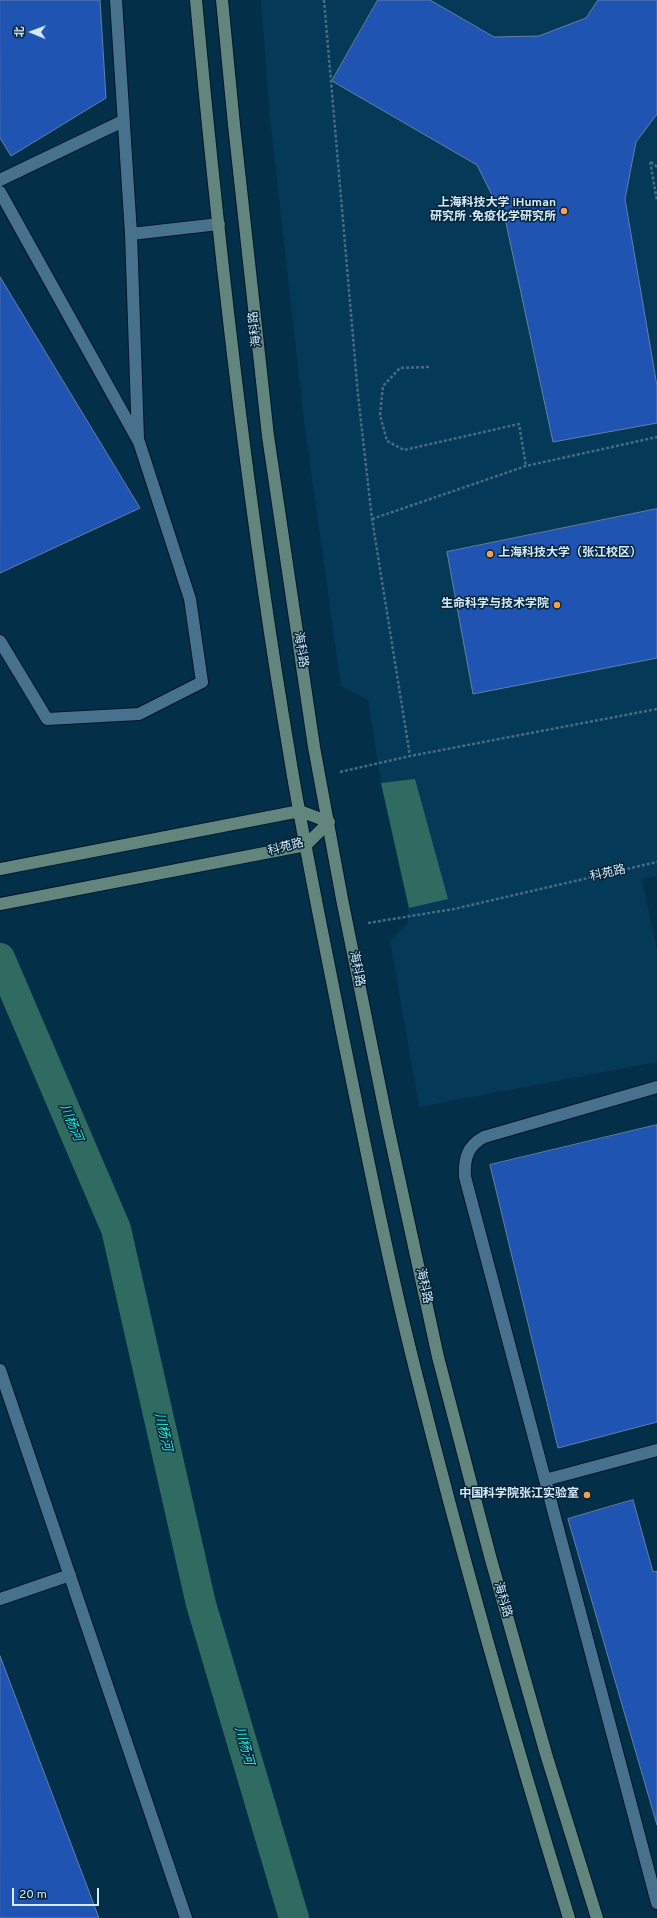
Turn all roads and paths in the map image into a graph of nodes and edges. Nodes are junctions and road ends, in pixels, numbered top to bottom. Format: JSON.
{"nodes":[{"id":1,"x":116,"y":0,"type":"edge"},
{"id":2,"x":196,"y":0,"type":"edge"},
{"id":3,"x":222,"y":0,"type":"edge"},
{"id":4,"x":324,"y":0,"type":"edge"},
{"id":5,"x":123,"y":121,"type":"junction"},
{"id":6,"x":657,"y":167,"type":"edge"},
{"id":7,"x":0,"y":180,"type":"edge"},
{"id":8,"x":0,"y":192,"type":"edge"},
{"id":9,"x":657,"y":201,"type":"edge"},
{"id":10,"x":218,"y":224,"type":"junction"},
{"id":11,"x":131,"y":234,"type":"junction"},
{"id":12,"x":429,"y":367,"type":"dead end"},
{"id":13,"x":657,"y":437,"type":"edge"},
{"id":14,"x":139,"y":442,"type":"junction"},
{"id":15,"x":526,"y":466,"type":"junction"},
{"id":16,"x":372,"y":519,"type":"junction"},
{"id":17,"x":0,"y":641,"type":"edge"},
{"id":18,"x":657,"y":709,"type":"edge"},
{"id":19,"x":410,"y":756,"type":"junction"},
{"id":20,"x":320,"y":777,"type":"junction"},
{"id":21,"x":300,"y":811,"type":"junction"},
{"id":22,"x":328,"y":822,"type":"junction"},
{"id":23,"x":306,"y":845,"type":"junction"},
{"id":24,"x":657,"y":862,"type":"edge"},
{"id":25,"x":0,"y":869,"type":"edge"},
{"id":26,"x":0,"y":904,"type":"edge"},
{"id":27,"x":348,"y":925,"type":"junction"},
{"id":28,"x":657,"y":1087,"type":"edge"},
{"id":29,"x":0,"y":1370,"type":"edge"},
{"id":30,"x":657,"y":1450,"type":"edge"},
{"id":31,"x":545,"y":1480,"type":"junction"},
{"id":32,"x":70,"y":1575,"type":"junction"},
{"id":33,"x":0,"y":1599,"type":"edge"},
{"id":34,"x":656,"y":1900,"type":"edge"},
{"id":35,"x":186,"y":1918,"type":"edge"},
{"id":36,"x":570,"y":1918,"type":"edge"},
{"id":37,"x":597,"y":1918,"type":"edge"}],
"edges":[{"from":1,"to":5,"type":"street"},
{"from":2,"to":10,"type":"street"},
{"from":3,"to":20,"type":"street","name":"海科路"},
{"from":4,"to":16,"type":"path"},
{"from":5,"to":7,"type":"street"},
{"from":5,"to":11,"type":"street"},
{"from":6,"to":9,"type":"path"},
{"from":8,"to":14,"type":"street"},
{"from":10,"to":11,"type":"street"},
{"from":10,"to":21,"type":"street"},
{"from":11,"to":14,"type":"street"},
{"from":12,"to":15,"type":"path"},
{"from":13,"to":15,"type":"path"},
{"from":14,"to":17,"type":"street"},
{"from":15,"to":16,"type":"path"},
{"from":16,"to":19,"type":"path"},
{"from":18,"to":19,"type":"path"},
{"from":19,"to":20,"type":"path"},
{"from":20,"to":22,"type":"street","name":"海科路"},
{"from":21,"to":22,"type":"street"},
{"from":21,"to":23,"type":"street"},
{"from":21,"to":25,"type":"street"},
{"from":22,"to":23,"type":"street","name":"科苑路"},
{"from":22,"to":27,"type":"street","name":"海科路"},
{"from":23,"to":26,"type":"street","name":"科苑路"},
{"from":23,"to":36,"type":"street"},
{"from":24,"to":27,"type":"path","name":"科苑路"},
{"from":27,"to":37,"type":"street","name":"海科路"},
{"from":28,"to":31,"type":"street"},
{"from":29,"to":32,"type":"street"},
{"from":30,"to":31,"type":"street"},
{"from":31,"to":34,"type":"street"},
{"from":32,"to":33,"type":"street"},
{"from":32,"to":35,"type":"street"}]}
